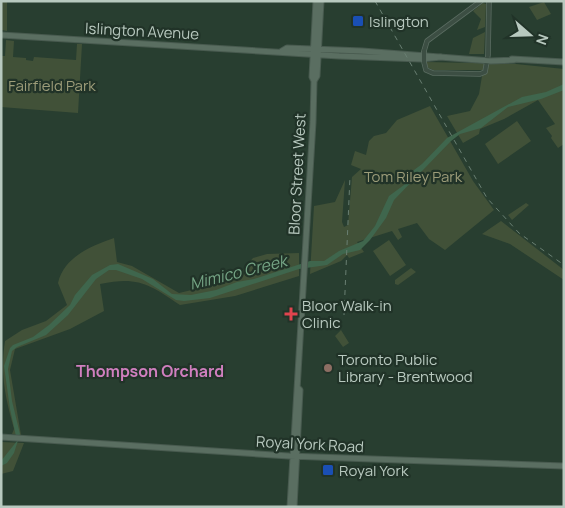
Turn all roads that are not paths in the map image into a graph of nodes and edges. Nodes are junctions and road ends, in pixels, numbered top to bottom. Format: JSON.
{"nodes":[{"id":1,"x":316,"y":1,"type":"edge"},
{"id":2,"x":321,"y":1,"type":"edge"},
{"id":3,"x":481,"y":1,"type":"edge"},
{"id":4,"x":489,"y":1,"type":"edge"},
{"id":5,"x":1,"y":34,"type":"edge"},
{"id":6,"x":316,"y":52,"type":"junction"},
{"id":7,"x":488,"y":59,"type":"junction"},
{"id":8,"x":564,"y":62,"type":"edge"},
{"id":9,"x":1,"y":437,"type":"edge"},
{"id":10,"x":294,"y":456,"type":"junction"},
{"id":11,"x":564,"y":466,"type":"edge"},
{"id":12,"x":292,"y":507,"type":"edge"}],
"edges":[{"from":1,"to":6,"type":"main road","name":"Bloor Street West"},
{"from":2,"to":6,"type":"main road","name":"Bloor Street West"},
{"from":3,"to":7,"type":"street","bridge":true},
{"from":4,"to":7,"type":"street"},
{"from":5,"to":6,"type":"main road","name":"Islington Avenue"},
{"from":6,"to":7,"type":"main road","name":"Islington Avenue"},
{"from":6,"to":10,"type":"main road","name":"Bloor Street West"},
{"from":7,"to":8,"type":"main road","name":"Islington Avenue"},
{"from":9,"to":10,"type":"main road","name":"Royal York Road"},
{"from":10,"to":11,"type":"main road","name":"Royal York Road"},
{"from":10,"to":12,"type":"main road","name":"Bloor Street West"}]}
